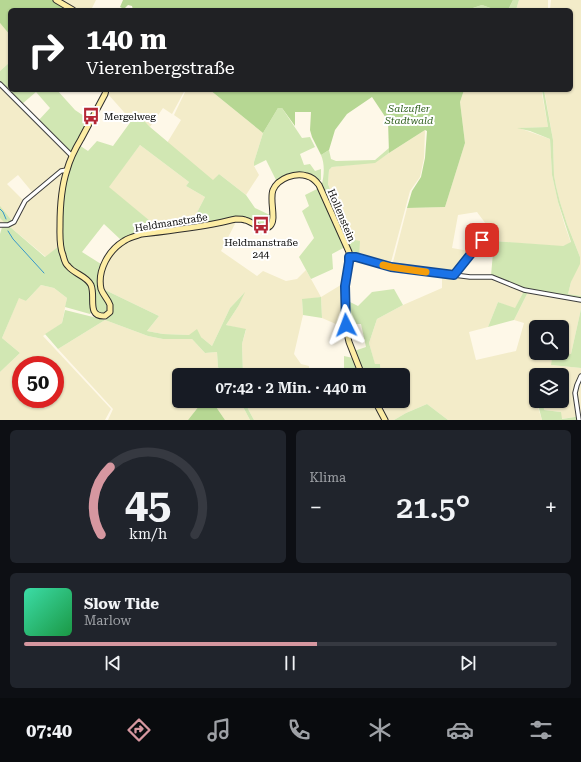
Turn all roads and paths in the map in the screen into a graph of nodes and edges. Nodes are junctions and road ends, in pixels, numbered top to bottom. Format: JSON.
{"nodes":[{"id":1,"x":56,"y":0,"type":"edge"},
{"id":2,"x":70,"y":8,"type":"edge"},
{"id":3,"x":0,"y":84,"type":"edge"},
{"id":4,"x":106,"y":92,"type":"edge"},
{"id":5,"x":72,"y":156,"type":"junction"},
{"id":6,"x":67,"y":170,"type":"junction"},
{"id":7,"x":273,"y":190,"type":"joint"},
{"id":8,"x":0,"y":225,"type":"edge"},
{"id":9,"x":482,"y":240,"type":"dead end"},
{"id":10,"x":349,"y":257,"type":"junction"},
{"id":11,"x":454,"y":275,"type":"junction"},
{"id":12,"x":581,"y":300,"type":"edge"},
{"id":13,"x":359,"y":368,"type":"edge"},
{"id":14,"x":581,"y":376,"type":"edge"},
{"id":15,"x":379,"y":408,"type":"edge"},
{"id":16,"x":385,"y":420,"type":"edge"},
{"id":17,"x":579,"y":420,"type":"edge"}],
"edges":[{"from":1,"to":2,"type":"main road"},
{"from":3,"to":5,"type":"street"},
{"from":4,"to":5,"type":"main road","name":"Heldmanstraße"},
{"from":5,"to":6,"type":"main road","name":"Heldmanstraße"},
{"from":6,"to":7,"type":"main road","name":"Heldmanstraße"},
{"from":6,"to":8,"type":"street"},
{"from":7,"to":10,"type":"main road","name":"Hollenstein"},
{"from":9,"to":11,"type":"street"},
{"from":10,"to":11,"type":"street"},
{"from":10,"to":13,"type":"main road","name":"Hollenstein"},
{"from":11,"to":12,"type":"street"},
{"from":14,"to":17,"type":"street"},
{"from":15,"to":16,"type":"main road"}]}
